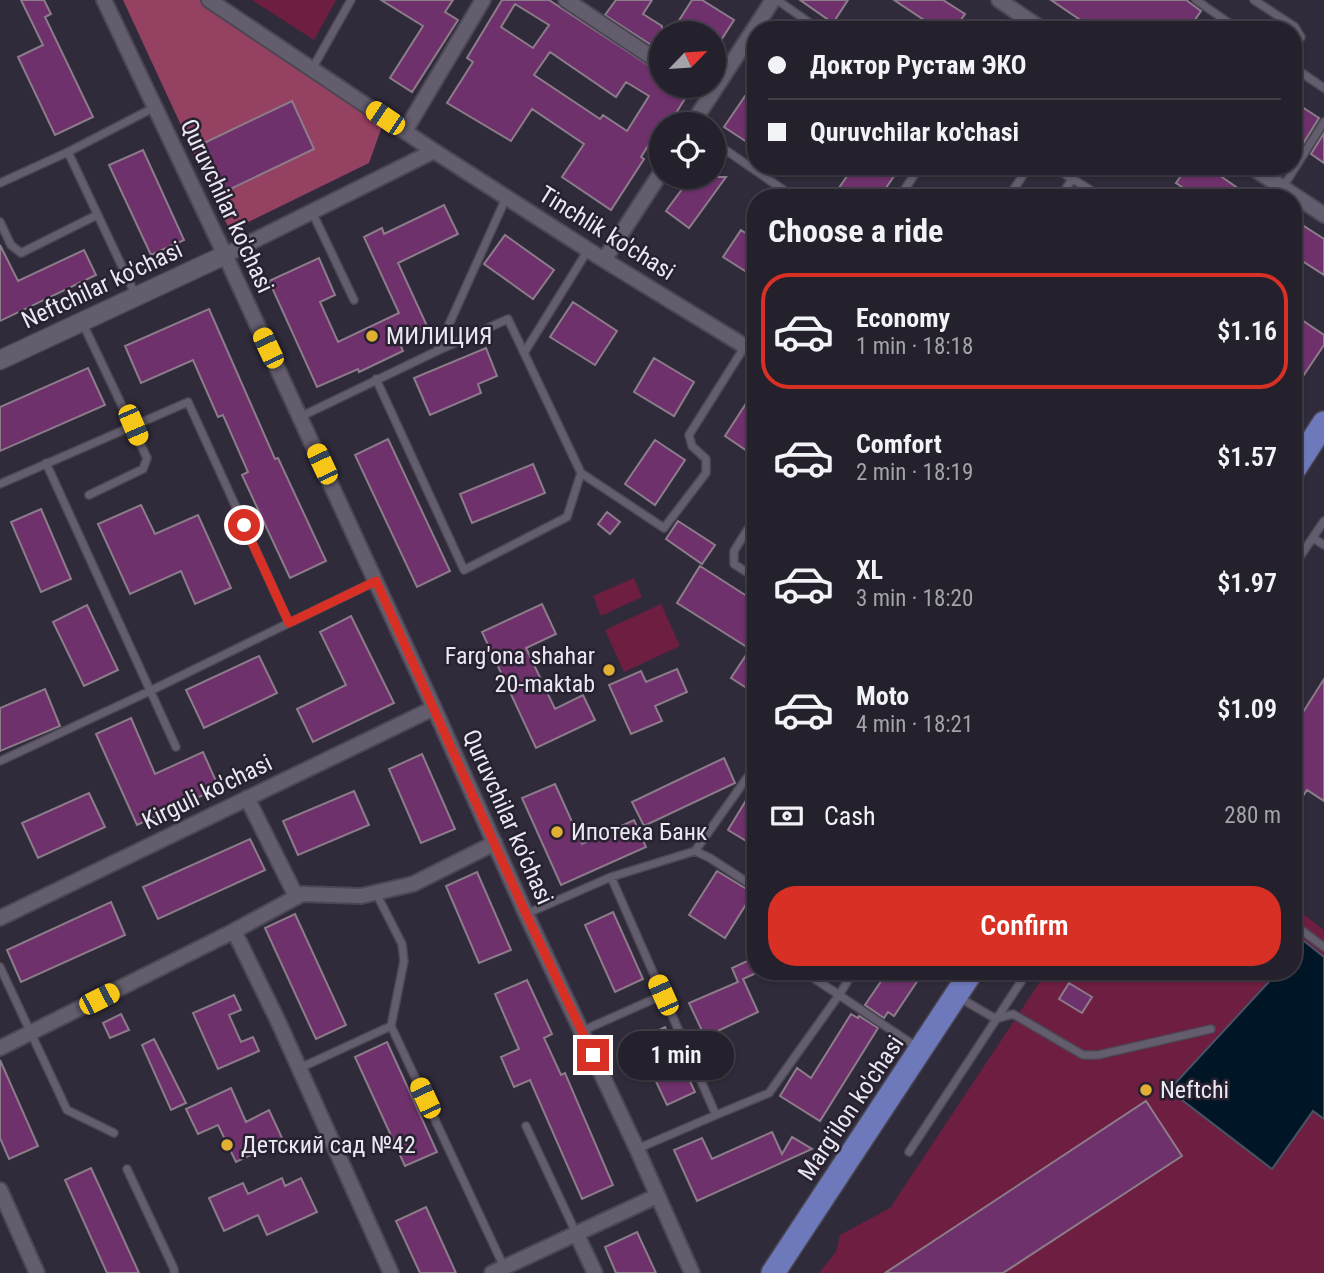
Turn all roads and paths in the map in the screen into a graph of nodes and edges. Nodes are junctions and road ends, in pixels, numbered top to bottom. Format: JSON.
{"nodes":[{"id":1,"x":104,"y":0,"type":"edge"},
{"id":2,"x":209,"y":0,"type":"edge"},
{"id":3,"x":351,"y":0,"type":"edge"},
{"id":4,"x":483,"y":0,"type":"edge"},
{"id":5,"x":566,"y":0,"type":"edge"},
{"id":6,"x":775,"y":0,"type":"edge"},
{"id":7,"x":999,"y":0,"type":"edge"},
{"id":8,"x":1196,"y":0,"type":"edge"},
{"id":9,"x":1254,"y":0,"type":"edge"},
{"id":10,"x":761,"y":21,"type":"edge"},
{"id":11,"x":806,"y":21,"type":"edge"},
{"id":12,"x":1030,"y":21,"type":"edge"},
{"id":13,"x":1226,"y":21,"type":"edge"},
{"id":14,"x":1286,"y":21,"type":"edge"},
{"id":15,"x":747,"y":42,"type":"edge"},
{"id":16,"x":649,"y":55,"type":"edge"},
{"id":17,"x":312,"y":69,"type":"junction"},
{"id":18,"x":726,"y":73,"type":"edge"},
{"id":19,"x":1302,"y":73,"type":"edge"},
{"id":20,"x":1324,"y":89,"type":"edge"},
{"id":21,"x":155,"y":107,"type":"junction"},
{"id":22,"x":1324,"y":122,"type":"edge"},
{"id":23,"x":405,"y":131,"type":"junction"},
{"id":24,"x":726,"y":150,"type":"edge"},
{"id":25,"x":434,"y":151,"type":"junction"},
{"id":26,"x":68,"y":152,"type":"junction"},
{"id":27,"x":1302,"y":157,"type":"edge"},
{"id":28,"x":747,"y":165,"type":"edge"},
{"id":29,"x":762,"y":175,"type":"edge"},
{"id":30,"x":1067,"y":175,"type":"edge"},
{"id":31,"x":1260,"y":175,"type":"edge"},
{"id":32,"x":1073,"y":179,"type":"junction"},
{"id":33,"x":0,"y":183,"type":"edge"},
{"id":34,"x":650,"y":189,"type":"edge"},
{"id":35,"x":782,"y":189,"type":"edge"},
{"id":36,"x":1066,"y":189,"type":"edge"},
{"id":37,"x":1089,"y":189,"type":"edge"},
{"id":38,"x":1275,"y":189,"type":"edge"},
{"id":39,"x":506,"y":197,"type":"junction"},
{"id":40,"x":1302,"y":204,"type":"edge"},
{"id":41,"x":312,"y":212,"type":"junction"},
{"id":42,"x":97,"y":215,"type":"junction"},
{"id":43,"x":1324,"y":215,"type":"edge"},
{"id":44,"x":0,"y":222,"type":"edge"},
{"id":45,"x":588,"y":250,"type":"junction"},
{"id":46,"x":225,"y":255,"type":"junction"},
{"id":47,"x":604,"y":260,"type":"junction"},
{"id":48,"x":136,"y":296,"type":"junction"},
{"id":49,"x":354,"y":300,"type":"dead end"},
{"id":50,"x":82,"y":321,"type":"junction"},
{"id":51,"x":747,"y":347,"type":"edge"},
{"id":52,"x":437,"y":351,"type":"junction"},
{"id":53,"x":524,"y":353,"type":"junction"},
{"id":54,"x":747,"y":355,"type":"edge"},
{"id":55,"x":0,"y":360,"type":"edge"},
{"id":56,"x":376,"y":379,"type":"junction"},
{"id":57,"x":300,"y":417,"type":"junction"},
{"id":58,"x":1324,"y":423,"type":"edge"},
{"id":59,"x":133,"y":425,"type":"junction"},
{"id":60,"x":1302,"y":457,"type":"edge"},
{"id":61,"x":46,"y":463,"type":"junction"},
{"id":62,"x":581,"y":473,"type":"junction"},
{"id":63,"x":0,"y":484,"type":"edge"},
{"id":64,"x":89,"y":495,"type":"dead end"},
{"id":65,"x":1324,"y":520,"type":"edge"},
{"id":66,"x":747,"y":530,"type":"edge"},
{"id":67,"x":1313,"y":538,"type":"junction"},
{"id":68,"x":1324,"y":545,"type":"edge"},
{"id":69,"x":1302,"y":554,"type":"edge"},
{"id":70,"x":747,"y":572,"type":"edge"},
{"id":71,"x":376,"y":581,"type":"junction"},
{"id":72,"x":289,"y":623,"type":"junction"},
{"id":73,"x":150,"y":691,"type":"junction"},
{"id":74,"x":434,"y":708,"type":"junction"},
{"id":75,"x":176,"y":747,"type":"dead end"},
{"id":76,"x":0,"y":761,"type":"edge"},
{"id":77,"x":747,"y":778,"type":"edge"},
{"id":78,"x":247,"y":798,"type":"junction"},
{"id":79,"x":495,"y":843,"type":"junction"},
{"id":80,"x":695,"y":850,"type":"junction"},
{"id":81,"x":611,"y":877,"type":"junction"},
{"id":82,"x":747,"y":882,"type":"edge"},
{"id":83,"x":376,"y":892,"type":"junction"},
{"id":84,"x":296,"y":897,"type":"junction"},
{"id":85,"x":526,"y":914,"type":"junction"},
{"id":86,"x":0,"y":918,"type":"edge"},
{"id":87,"x":234,"y":931,"type":"junction"},
{"id":88,"x":1302,"y":931,"type":"edge"},
{"id":89,"x":1324,"y":947,"type":"edge"},
{"id":90,"x":0,"y":967,"type":"edge"},
{"id":91,"x":816,"y":980,"type":"edge"},
{"id":92,"x":848,"y":980,"type":"edge"},
{"id":93,"x":966,"y":980,"type":"edge"},
{"id":94,"x":1021,"y":980,"type":"edge"},
{"id":95,"x":663,"y":995,"type":"junction"},
{"id":96,"x":839,"y":995,"type":"junction"},
{"id":97,"x":957,"y":995,"type":"junction"},
{"id":98,"x":996,"y":1019,"type":"junction"},
{"id":99,"x":391,"y":1026,"type":"junction"},
{"id":100,"x":1211,"y":1029,"type":"dead end"},
{"id":101,"x":582,"y":1031,"type":"junction"},
{"id":102,"x":31,"y":1033,"type":"junction"},
{"id":103,"x":0,"y":1048,"type":"edge"},
{"id":104,"x":922,"y":1050,"type":"junction"},
{"id":105,"x":299,"y":1068,"type":"junction"},
{"id":106,"x":716,"y":1115,"type":"junction"},
{"id":107,"x":526,"y":1126,"type":"dead end"},
{"id":108,"x":114,"y":1133,"type":"dead end"},
{"id":109,"x":637,"y":1149,"type":"junction"},
{"id":110,"x":909,"y":1152,"type":"dead end"},
{"id":111,"x":127,"y":1169,"type":"dead end"},
{"id":112,"x":0,"y":1190,"type":"edge"},
{"id":113,"x":657,"y":1196,"type":"junction"},
{"id":114,"x":576,"y":1233,"type":"junction"},
{"id":115,"x":498,"y":1270,"type":"edge"},
{"id":116,"x":37,"y":1273,"type":"edge"},
{"id":117,"x":174,"y":1273,"type":"edge"},
{"id":118,"x":391,"y":1273,"type":"edge"},
{"id":119,"x":595,"y":1273,"type":"edge"},
{"id":120,"x":692,"y":1273,"type":"edge"},
{"id":121,"x":773,"y":1273,"type":"edge"}],
"edges":[{"from":1,"to":21,"type":"street","name":"Quruvchilar ko'chasi"},
{"from":2,"to":17,"type":"street","name":"Tinchlik ko'chasi"},
{"from":3,"to":17,"type":"lane"},
{"from":4,"to":23,"type":"street"},
{"from":5,"to":16,"type":"street"},
{"from":6,"to":10,"type":"street"},
{"from":6,"to":11,"type":"lane"},
{"from":7,"to":12,"type":"street"},
{"from":8,"to":13,"type":"lane"},
{"from":9,"to":14,"type":"lane"},
{"from":15,"to":18,"type":"street"},
{"from":17,"to":23,"type":"street","name":"Tinchlik ko'chasi"},
{"from":19,"to":20,"type":"lane"},
{"from":21,"to":26,"type":"lane"},
{"from":21,"to":46,"type":"street","name":"Quruvchilar ko'chasi"},
{"from":22,"to":27,"type":"lane"},
{"from":23,"to":25,"type":"street","name":"Tinchlik ko'chasi"},
{"from":24,"to":28,"type":"lane"},
{"from":25,"to":39,"type":"street","name":"Tinchlik ko'chasi"},
{"from":25,"to":41,"type":"street"},
{"from":26,"to":33,"type":"lane"},
{"from":26,"to":42,"type":"lane"},
{"from":29,"to":35,"type":"lane"},
{"from":30,"to":32,"type":"lane"},
{"from":31,"to":38,"type":"street"},
{"from":32,"to":36,"type":"lane"},
{"from":32,"to":37,"type":"lane"},
{"from":34,"to":47,"type":"street"},
{"from":39,"to":45,"type":"street","name":"Tinchlik ko'chasi"},
{"from":39,"to":52,"type":"lane"},
{"from":40,"to":43,"type":"street"},
{"from":41,"to":46,"type":"street"},
{"from":41,"to":49,"type":"lane"},
{"from":42,"to":44,"type":"lane"},
{"from":42,"to":48,"type":"lane"},
{"from":45,"to":47,"type":"street","name":"Tinchlik ko'chasi"},
{"from":45,"to":53,"type":"lane"},
{"from":46,"to":48,"type":"street","name":"Neftchilar ko'chasi"},
{"from":46,"to":57,"type":"street","name":"Quruvchilar ko'chasi"},
{"from":47,"to":51,"type":"street","name":"Tinchlik ko'chasi"},
{"from":48,"to":50,"type":"street","name":"Neftchilar ko'chasi"},
{"from":50,"to":55,"type":"street","name":"Neftchilar ko'chasi"},
{"from":50,"to":59,"type":"lane"},
{"from":52,"to":53,"type":"lane"},
{"from":52,"to":56,"type":"lane"},
{"from":53,"to":62,"type":"lane"},
{"from":54,"to":62,"type":"lane"},
{"from":56,"to":57,"type":"lane"},
{"from":56,"to":62,"type":"lane"},
{"from":57,"to":71,"type":"street","name":"Quruvchilar ko'chasi"},
{"from":58,"to":60,"type":"main road"},
{"from":59,"to":61,"type":"lane"},
{"from":59,"to":64,"type":"lane"},
{"from":59,"to":72,"type":"lane"},
{"from":61,"to":63,"type":"lane"},
{"from":61,"to":73,"type":"lane"},
{"from":65,"to":67,"type":"lane"},
{"from":66,"to":70,"type":"lane"},
{"from":67,"to":68,"type":"lane"},
{"from":67,"to":69,"type":"lane"},
{"from":71,"to":72,"type":"lane"},
{"from":71,"to":74,"type":"street","name":"Quruvchilar ko'chasi"},
{"from":72,"to":73,"type":"lane"},
{"from":73,"to":75,"type":"lane"},
{"from":73,"to":76,"type":"lane"},
{"from":74,"to":78,"type":"street","name":"Kirguli ko'chasi"},
{"from":74,"to":79,"type":"street","name":"Quruvchilar ko'chasi"},
{"from":77,"to":80,"type":"lane"},
{"from":78,"to":84,"type":"street"},
{"from":78,"to":86,"type":"street","name":"Kirguli ko'chasi"},
{"from":79,"to":83,"type":"street"},
{"from":79,"to":85,"type":"street","name":"Quruvchilar ko'chasi"},
{"from":80,"to":81,"type":"lane"},
{"from":80,"to":82,"type":"lane"},
{"from":81,"to":85,"type":"lane"},
{"from":81,"to":95,"type":"lane"},
{"from":83,"to":84,"type":"street"},
{"from":83,"to":99,"type":"lane"},
{"from":84,"to":87,"type":"street"},
{"from":85,"to":101,"type":"street","name":"Quruvchilar ko'chasi"},
{"from":87,"to":102,"type":"street"},
{"from":87,"to":105,"type":"street"},
{"from":88,"to":89,"type":"lane"},
{"from":90,"to":102,"type":"lane"},
{"from":91,"to":96,"type":"lane"},
{"from":92,"to":96,"type":"lane"},
{"from":93,"to":97,"type":"main road","name":"Marg'ilon ko'chasi"},
{"from":94,"to":98,"type":"lane"},
{"from":95,"to":101,"type":"lane"},
{"from":95,"to":106,"type":"lane"},
{"from":96,"to":104,"type":"lane"},
{"from":96,"to":106,"type":"lane"},
{"from":97,"to":98,"type":"lane"},
{"from":97,"to":104,"type":"main road","name":"Marg'ilon ko'chasi"},
{"from":98,"to":100,"type":"lane"},
{"from":98,"to":110,"type":"lane"},
{"from":99,"to":105,"type":"lane"},
{"from":99,"to":115,"type":"lane"},
{"from":101,"to":109,"type":"street","name":"Quruvchilar ko'chasi"},
{"from":102,"to":103,"type":"street"},
{"from":102,"to":108,"type":"lane"},
{"from":104,"to":121,"type":"main road","name":"Marg'ilon ko'chasi"},
{"from":105,"to":118,"type":"street"},
{"from":106,"to":109,"type":"lane"},
{"from":107,"to":114,"type":"lane"},
{"from":109,"to":113,"type":"street","name":"Quruvchilar ko'chasi"},
{"from":111,"to":117,"type":"lane"},
{"from":112,"to":116,"type":"street"},
{"from":113,"to":114,"type":"street"},
{"from":113,"to":120,"type":"street","name":"Quruvchilar ko'chasi"},
{"from":114,"to":115,"type":"street"},
{"from":114,"to":119,"type":"street"}]}
